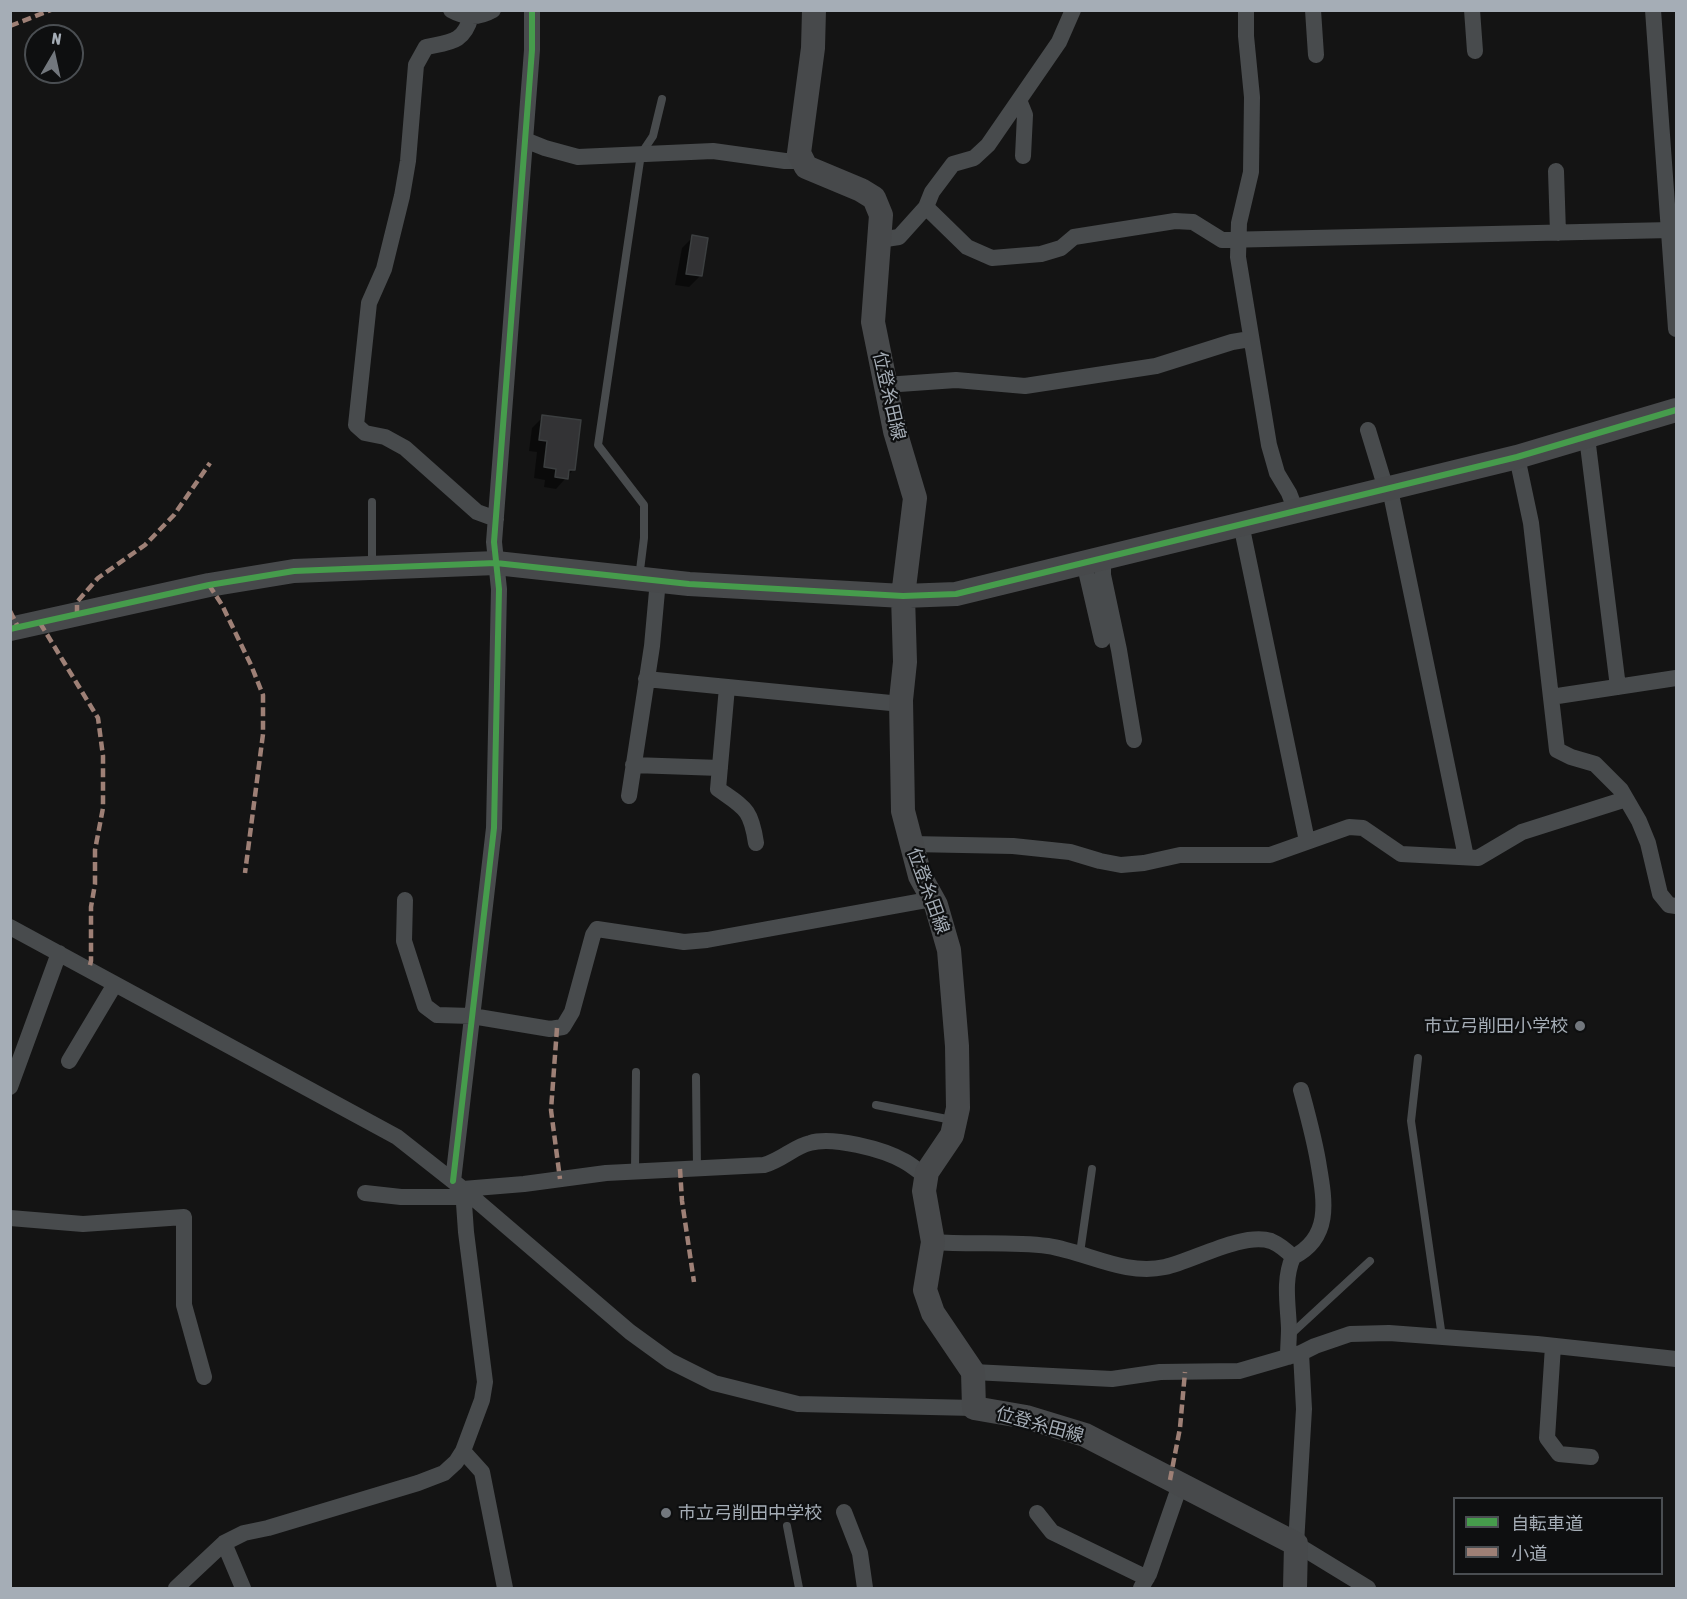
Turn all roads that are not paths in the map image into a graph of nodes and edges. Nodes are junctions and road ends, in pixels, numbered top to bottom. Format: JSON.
{"nodes":[{"id":1,"x":451,"y":10,"type":"edge"},
{"id":2,"x":493,"y":10,"type":"edge"},
{"id":3,"x":532,"y":10,"type":"edge"},
{"id":4,"x":814,"y":10,"type":"edge"},
{"id":5,"x":1073,"y":10,"type":"edge"},
{"id":6,"x":1246,"y":10,"type":"edge"},
{"id":7,"x":1313,"y":10,"type":"edge"},
{"id":8,"x":1472,"y":10,"type":"edge"},
{"id":9,"x":1653,"y":10,"type":"edge"},
{"id":10,"x":471,"y":16,"type":"junction"},
{"id":11,"x":1475,"y":51,"type":"dead end"},
{"id":12,"x":1316,"y":55,"type":"dead end"},
{"id":13,"x":662,"y":99,"type":"dead end"},
{"id":14,"x":1020,"y":100,"type":"junction"},
{"id":15,"x":525,"y":140,"type":"junction"},
{"id":16,"x":641,"y":154,"type":"junction"},
{"id":17,"x":1023,"y":156,"type":"dead end"},
{"id":18,"x":802,"y":161,"type":"junction"},
{"id":19,"x":1556,"y":171,"type":"dead end"},
{"id":20,"x":926,"y":207,"type":"junction"},
{"id":21,"x":1671,"y":230,"type":"junction"},
{"id":22,"x":1558,"y":233,"type":"junction"},
{"id":23,"x":879,"y":240,"type":"junction"},
{"id":24,"x":1238,"y":240,"type":"junction"},
{"id":25,"x":1677,"y":329,"type":"edge"},
{"id":26,"x":1250,"y":339,"type":"junction"},
{"id":27,"x":885,"y":385,"type":"junction"},
{"id":28,"x":1677,"y":410,"type":"edge"},
{"id":29,"x":1368,"y":430,"type":"dead end"},
{"id":30,"x":1587,"y":437,"type":"junction"},
{"id":31,"x":1517,"y":457,"type":"junction"},
{"id":32,"x":1386,"y":489,"type":"junction"},
{"id":33,"x":372,"y":501,"type":"dead end"},
{"id":34,"x":1296,"y":511,"type":"junction"},
{"id":35,"x":496,"y":519,"type":"junction"},
{"id":36,"x":1241,"y":524,"type":"junction"},
{"id":37,"x":1094,"y":560,"type":"junction"},
{"id":38,"x":496,"y":563,"type":"junction"},
{"id":39,"x":372,"y":568,"type":"junction"},
{"id":40,"x":648,"y":579,"type":"junction"},
{"id":41,"x":903,"y":596,"type":"junction"},
{"id":42,"x":10,"y":629,"type":"edge"},
{"id":43,"x":1102,"y":640,"type":"dead end"},
{"id":44,"x":1677,"y":678,"type":"edge"},
{"id":45,"x":646,"y":679,"type":"junction"},
{"id":46,"x":728,"y":687,"type":"junction"},
{"id":47,"x":1618,"y":687,"type":"junction"},
{"id":48,"x":1551,"y":697,"type":"junction"},
{"id":49,"x":901,"y":704,"type":"junction"},
{"id":50,"x":1134,"y":740,"type":"dead end"},
{"id":51,"x":633,"y":765,"type":"junction"},
{"id":52,"x":720,"y":768,"type":"junction"},
{"id":53,"x":629,"y":796,"type":"dead end"},
{"id":54,"x":1626,"y":799,"type":"junction"},
{"id":55,"x":1307,"y":841,"type":"junction"},
{"id":56,"x":756,"y":843,"type":"dead end"},
{"id":57,"x":911,"y":844,"type":"junction"},
{"id":58,"x":1466,"y":857,"type":"junction"},
{"id":59,"x":933,"y":899,"type":"junction"},
{"id":60,"x":405,"y":900,"type":"dead end"},
{"id":61,"x":1677,"y":906,"type":"edge"},
{"id":62,"x":14,"y":934,"type":"edge"},
{"id":63,"x":59,"y":953,"type":"junction"},
{"id":64,"x":115,"y":984,"type":"junction"},
{"id":65,"x":472,"y":1016,"type":"junction"},
{"id":66,"x":1418,"y":1058,"type":"dead end"},
{"id":67,"x":69,"y":1061,"type":"dead end"},
{"id":68,"x":636,"y":1072,"type":"dead end"},
{"id":69,"x":696,"y":1077,"type":"dead end"},
{"id":70,"x":10,"y":1087,"type":"edge"},
{"id":71,"x":1300,"y":1090,"type":"dead end"},
{"id":72,"x":876,"y":1106,"type":"dead end"},
{"id":73,"x":955,"y":1120,"type":"junction"},
{"id":74,"x":697,"y":1169,"type":"junction"},
{"id":75,"x":1092,"y":1169,"type":"dead end"},
{"id":76,"x":635,"y":1171,"type":"junction"},
{"id":77,"x":927,"y":1177,"type":"junction"},
{"id":78,"x":460,"y":1189,"type":"junction"},
{"id":79,"x":366,"y":1193,"type":"dead end"},
{"id":80,"x":10,"y":1218,"type":"edge"},
{"id":81,"x":933,"y":1242,"type":"junction"},
{"id":82,"x":1080,"y":1253,"type":"junction"},
{"id":83,"x":1293,"y":1257,"type":"junction"},
{"id":84,"x":1370,"y":1262,"type":"dead end"},
{"id":85,"x":1289,"y":1336,"type":"junction"},
{"id":86,"x":1442,"y":1337,"type":"junction"},
{"id":87,"x":1552,"y":1346,"type":"junction"},
{"id":88,"x":1294,"y":1355,"type":"junction"},
{"id":89,"x":1677,"y":1359,"type":"edge"},
{"id":90,"x":973,"y":1372,"type":"junction"},
{"id":91,"x":204,"y":1377,"type":"dead end"},
{"id":92,"x":974,"y":1408,"type":"junction"},
{"id":93,"x":463,"y":1451,"type":"junction"},
{"id":94,"x":1591,"y":1456,"type":"dead end"},
{"id":95,"x":1180,"y":1485,"type":"junction"},
{"id":96,"x":844,"y":1512,"type":"dead end"},
{"id":97,"x":1038,"y":1513,"type":"dead end"},
{"id":98,"x":786,"y":1526,"type":"dead end"},
{"id":99,"x":224,"y":1543,"type":"junction"},
{"id":100,"x":1296,"y":1544,"type":"junction"},
{"id":101,"x":1144,"y":1583,"type":"edge"},
{"id":102,"x":176,"y":1588,"type":"edge"},
{"id":103,"x":243,"y":1588,"type":"edge"},
{"id":104,"x":505,"y":1588,"type":"edge"},
{"id":105,"x":799,"y":1588,"type":"edge"},
{"id":106,"x":865,"y":1588,"type":"edge"},
{"id":107,"x":1295,"y":1588,"type":"edge"},
{"id":108,"x":1368,"y":1588,"type":"edge"}],
"edges":[{"from":1,"to":10,"type":"street"},
{"from":2,"to":10,"type":"street"},
{"from":3,"to":15,"type":"street"},
{"from":4,"to":18,"type":"main road"},
{"from":5,"to":14,"type":"street"},
{"from":6,"to":24,"type":"street"},
{"from":7,"to":12,"type":"street"},
{"from":8,"to":11,"type":"street"},
{"from":9,"to":21,"type":"street"},
{"from":10,"to":35,"type":"street"},
{"from":13,"to":16,"type":"lane"},
{"from":14,"to":17,"type":"street"},
{"from":14,"to":20,"type":"street"},
{"from":15,"to":16,"type":"street"},
{"from":15,"to":35,"type":"street"},
{"from":16,"to":18,"type":"street"},
{"from":16,"to":40,"type":"lane"},
{"from":18,"to":23,"type":"main road","name":"位登糸田線"},
{"from":19,"to":22,"type":"street"},
{"from":20,"to":23,"type":"street"},
{"from":20,"to":24,"type":"street"},
{"from":21,"to":22,"type":"street"},
{"from":21,"to":25,"type":"street"},
{"from":22,"to":24,"type":"street"},
{"from":23,"to":27,"type":"main road","name":"位登糸田線"},
{"from":24,"to":26,"type":"street"},
{"from":26,"to":27,"type":"street"},
{"from":26,"to":34,"type":"street"},
{"from":27,"to":41,"type":"main road","name":"位登糸田線"},
{"from":28,"to":30,"type":"main road"},
{"from":29,"to":32,"type":"street"},
{"from":30,"to":31,"type":"main road"},
{"from":30,"to":47,"type":"street"},
{"from":31,"to":32,"type":"main road"},
{"from":31,"to":48,"type":"street"},
{"from":32,"to":34,"type":"main road"},
{"from":32,"to":58,"type":"street"},
{"from":33,"to":39,"type":"lane"},
{"from":34,"to":36,"type":"main road"},
{"from":35,"to":38,"type":"street"},
{"from":36,"to":37,"type":"main road"},
{"from":36,"to":55,"type":"street"},
{"from":37,"to":41,"type":"main road"},
{"from":37,"to":43,"type":"street"},
{"from":37,"to":50,"type":"street"},
{"from":38,"to":39,"type":"main road"},
{"from":38,"to":40,"type":"main road"},
{"from":38,"to":65,"type":"street"},
{"from":39,"to":42,"type":"main road"},
{"from":40,"to":41,"type":"main road"},
{"from":40,"to":45,"type":"street"},
{"from":41,"to":49,"type":"main road","name":"位登糸田線"},
{"from":44,"to":47,"type":"street"},
{"from":45,"to":46,"type":"street"},
{"from":45,"to":51,"type":"street"},
{"from":46,"to":49,"type":"street"},
{"from":46,"to":52,"type":"street"},
{"from":47,"to":48,"type":"street"},
{"from":48,"to":54,"type":"street"},
{"from":49,"to":57,"type":"main road","name":"位登糸田線"},
{"from":51,"to":52,"type":"street"},
{"from":51,"to":53,"type":"street"},
{"from":52,"to":56,"type":"street"},
{"from":54,"to":58,"type":"street"},
{"from":54,"to":61,"type":"street"},
{"from":55,"to":57,"type":"street"},
{"from":55,"to":58,"type":"street"},
{"from":57,"to":59,"type":"main road","name":"位登糸田線"},
{"from":59,"to":65,"type":"street"},
{"from":59,"to":73,"type":"main road","name":"位登糸田線"},
{"from":60,"to":65,"type":"street"},
{"from":62,"to":63,"type":"street"},
{"from":63,"to":64,"type":"street"},
{"from":63,"to":70,"type":"street"},
{"from":64,"to":67,"type":"street"},
{"from":64,"to":78,"type":"street"},
{"from":65,"to":78,"type":"street"},
{"from":66,"to":86,"type":"lane"},
{"from":68,"to":76,"type":"lane"},
{"from":69,"to":74,"type":"lane"},
{"from":71,"to":83,"type":"street"},
{"from":72,"to":73,"type":"lane"},
{"from":73,"to":77,"type":"main road","name":"位登糸田線"},
{"from":74,"to":76,"type":"street"},
{"from":74,"to":77,"type":"street"},
{"from":75,"to":82,"type":"lane"},
{"from":76,"to":78,"type":"street"},
{"from":77,"to":81,"type":"main road","name":"位登糸田線"},
{"from":78,"to":79,"type":"street"},
{"from":78,"to":92,"type":"street"},
{"from":78,"to":93,"type":"street"},
{"from":80,"to":91,"type":"street"},
{"from":81,"to":82,"type":"street"},
{"from":81,"to":90,"type":"main road","name":"位登糸田線"},
{"from":82,"to":83,"type":"street"},
{"from":83,"to":85,"type":"street"},
{"from":84,"to":85,"type":"lane"},
{"from":85,"to":88,"type":"street"},
{"from":86,"to":87,"type":"street"},
{"from":86,"to":88,"type":"street"},
{"from":87,"to":89,"type":"street"},
{"from":87,"to":94,"type":"street"},
{"from":88,"to":90,"type":"street"},
{"from":88,"to":100,"type":"street"},
{"from":90,"to":92,"type":"main road","name":"位登糸田線"},
{"from":92,"to":95,"type":"main road","name":"位登糸田線"},
{"from":93,"to":99,"type":"street"},
{"from":93,"to":104,"type":"street"},
{"from":95,"to":100,"type":"main road","name":"位登糸田線"},
{"from":95,"to":101,"type":"street"},
{"from":96,"to":106,"type":"street"},
{"from":97,"to":101,"type":"street"},
{"from":98,"to":105,"type":"lane"},
{"from":99,"to":102,"type":"street"},
{"from":99,"to":103,"type":"street"},
{"from":100,"to":107,"type":"main road"},
{"from":100,"to":108,"type":"street"}]}
